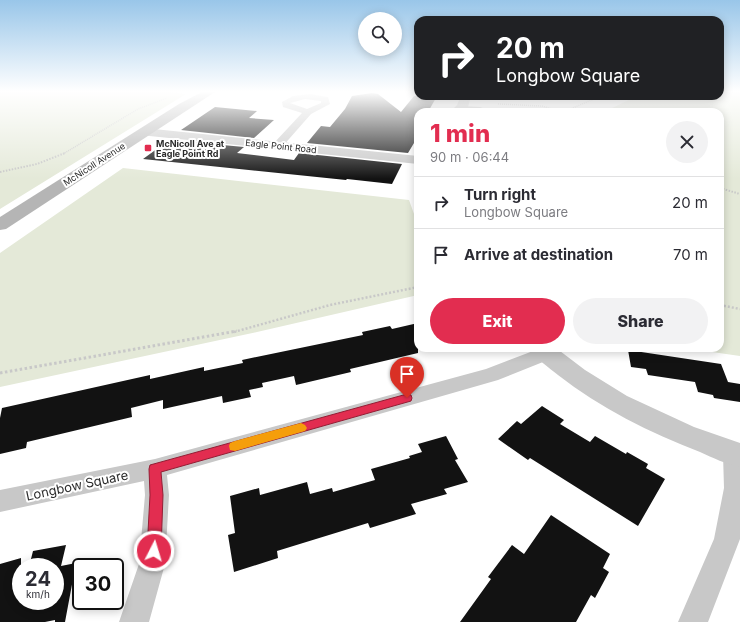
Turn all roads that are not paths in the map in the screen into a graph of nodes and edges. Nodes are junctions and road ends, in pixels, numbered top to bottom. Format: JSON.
{"nodes":[{"id":1,"x":162,"y":121,"type":"edge"},
{"id":2,"x":300,"y":121,"type":"edge"},
{"id":3,"x":144,"y":132,"type":"junction"},
{"id":4,"x":278,"y":145,"type":"junction"},
{"id":5,"x":414,"y":160,"type":"edge"},
{"id":6,"x":0,"y":224,"type":"edge"},
{"id":7,"x":541,"y":352,"type":"edge"},
{"id":8,"x":544,"y":352,"type":"edge"},
{"id":9,"x":737,"y":454,"type":"edge"},
{"id":10,"x":155,"y":469,"type":"junction"},
{"id":11,"x":0,"y":501,"type":"edge"},
{"id":12,"x":134,"y":622,"type":"edge"},
{"id":13,"x":693,"y":622,"type":"edge"}],
"edges":[{"from":1,"to":3,"type":"main road","name":"McNicoll Avenue"},
{"from":2,"to":4,"type":"street"},
{"from":3,"to":4,"type":"street","name":"Eagle Point Road"},
{"from":3,"to":6,"type":"main road","name":"McNicoll Avenue"},
{"from":4,"to":5,"type":"street","name":"Eagle Point Road"},
{"from":7,"to":10,"type":"street","name":"Longbow Square"},
{"from":8,"to":9,"type":"street"},
{"from":9,"to":13,"type":"street"},
{"from":10,"to":11,"type":"street","name":"Longbow Square"},
{"from":10,"to":12,"type":"street"}]}
